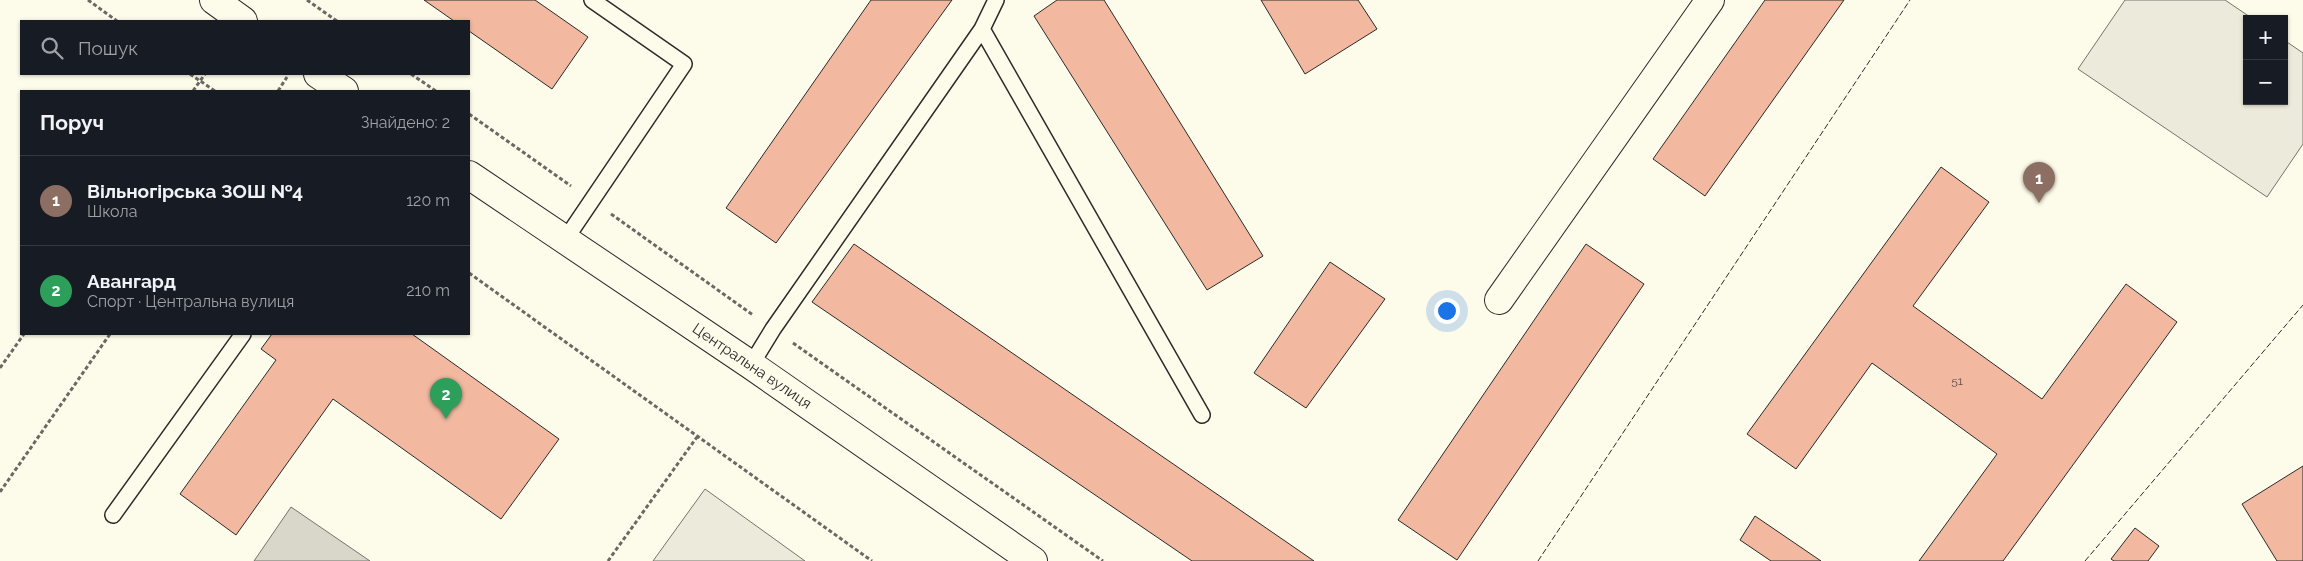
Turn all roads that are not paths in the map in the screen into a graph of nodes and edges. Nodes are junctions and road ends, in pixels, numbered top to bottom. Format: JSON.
{"nodes":[{"id":1,"x":214,"y":0,"type":"edge"},
{"id":2,"x":592,"y":0,"type":"edge"},
{"id":3,"x":996,"y":0,"type":"edge"},
{"id":4,"x":1710,"y":0,"type":"edge"},
{"id":5,"x":242,"y":20,"type":"edge"},
{"id":6,"x":982,"y":29,"type":"junction"},
{"id":7,"x":320,"y":75,"type":"edge"},
{"id":8,"x":342,"y":90,"type":"edge"},
{"id":9,"x":470,"y":176,"type":"edge"},
{"id":10,"x":565,"y":240,"type":"junction"},
{"id":11,"x":1500,"y":300,"type":"dead end"},
{"id":12,"x":242,"y":335,"type":"edge"},
{"id":13,"x":752,"y":365,"type":"junction"},
{"id":14,"x":1202,"y":415,"type":"dead end"},
{"id":15,"x":113,"y":515,"type":"dead end"},
{"id":16,"x":1033,"y":561,"type":"edge"}],
"edges":[{"from":1,"to":5,"type":"main road"},
{"from":2,"to":10,"type":"lane"},
{"from":3,"to":6,"type":"lane"},
{"from":4,"to":11,"type":"main road"},
{"from":6,"to":13,"type":"lane"},
{"from":6,"to":14,"type":"lane"},
{"from":7,"to":8,"type":"main road"},
{"from":9,"to":10,"type":"main road","name":"Центральна вулиця"},
{"from":10,"to":13,"type":"main road","name":"Центральна вулиця"},
{"from":12,"to":15,"type":"lane"},
{"from":13,"to":16,"type":"main road","name":"Центральна вулиця"}]}
